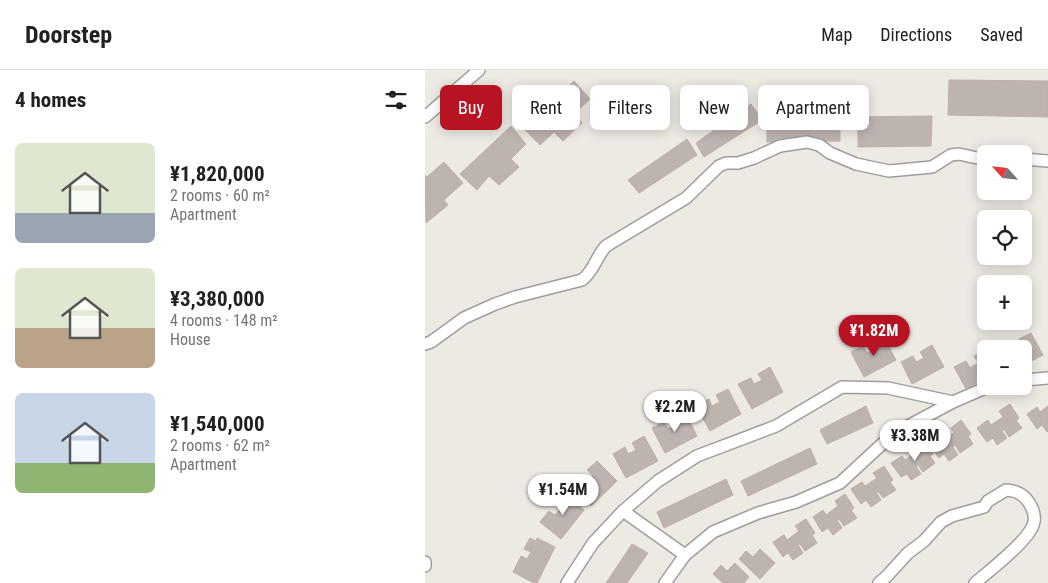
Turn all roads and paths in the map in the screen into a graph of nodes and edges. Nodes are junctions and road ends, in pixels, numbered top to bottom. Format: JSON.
{"nodes":[{"id":1,"x":479,"y":70,"type":"edge"},
{"id":2,"x":425,"y":117,"type":"edge"},
{"id":3,"x":977,"y":158,"type":"edge"},
{"id":4,"x":1033,"y":160,"type":"edge"},
{"id":5,"x":1048,"y":161,"type":"edge"},
{"id":6,"x":425,"y":344,"type":"edge"},
{"id":7,"x":1048,"y":378,"type":"edge"},
{"id":8,"x":1032,"y":379,"type":"edge"},
{"id":9,"x":977,"y":392,"type":"edge"},
{"id":10,"x":953,"y":402,"type":"junction"},
{"id":11,"x":623,"y":511,"type":"junction"},
{"id":12,"x":685,"y":555,"type":"junction"},
{"id":13,"x":425,"y":562,"type":"edge"},
{"id":14,"x":425,"y":566,"type":"edge"},
{"id":15,"x":567,"y":583,"type":"edge"},
{"id":16,"x":665,"y":583,"type":"edge"},
{"id":17,"x":879,"y":583,"type":"edge"},
{"id":18,"x":975,"y":583,"type":"edge"}],
"edges":[{"from":1,"to":2,"type":"street"},
{"from":3,"to":6,"type":"street"},
{"from":4,"to":5,"type":"street"},
{"from":7,"to":8,"type":"street"},
{"from":9,"to":10,"type":"street"},
{"from":10,"to":11,"type":"street"},
{"from":10,"to":12,"type":"street"},
{"from":11,"to":12,"type":"street"},
{"from":11,"to":15,"type":"street"},
{"from":12,"to":16,"type":"street"},
{"from":13,"to":14,"type":"street"},
{"from":17,"to":18,"type":"street"}]}
